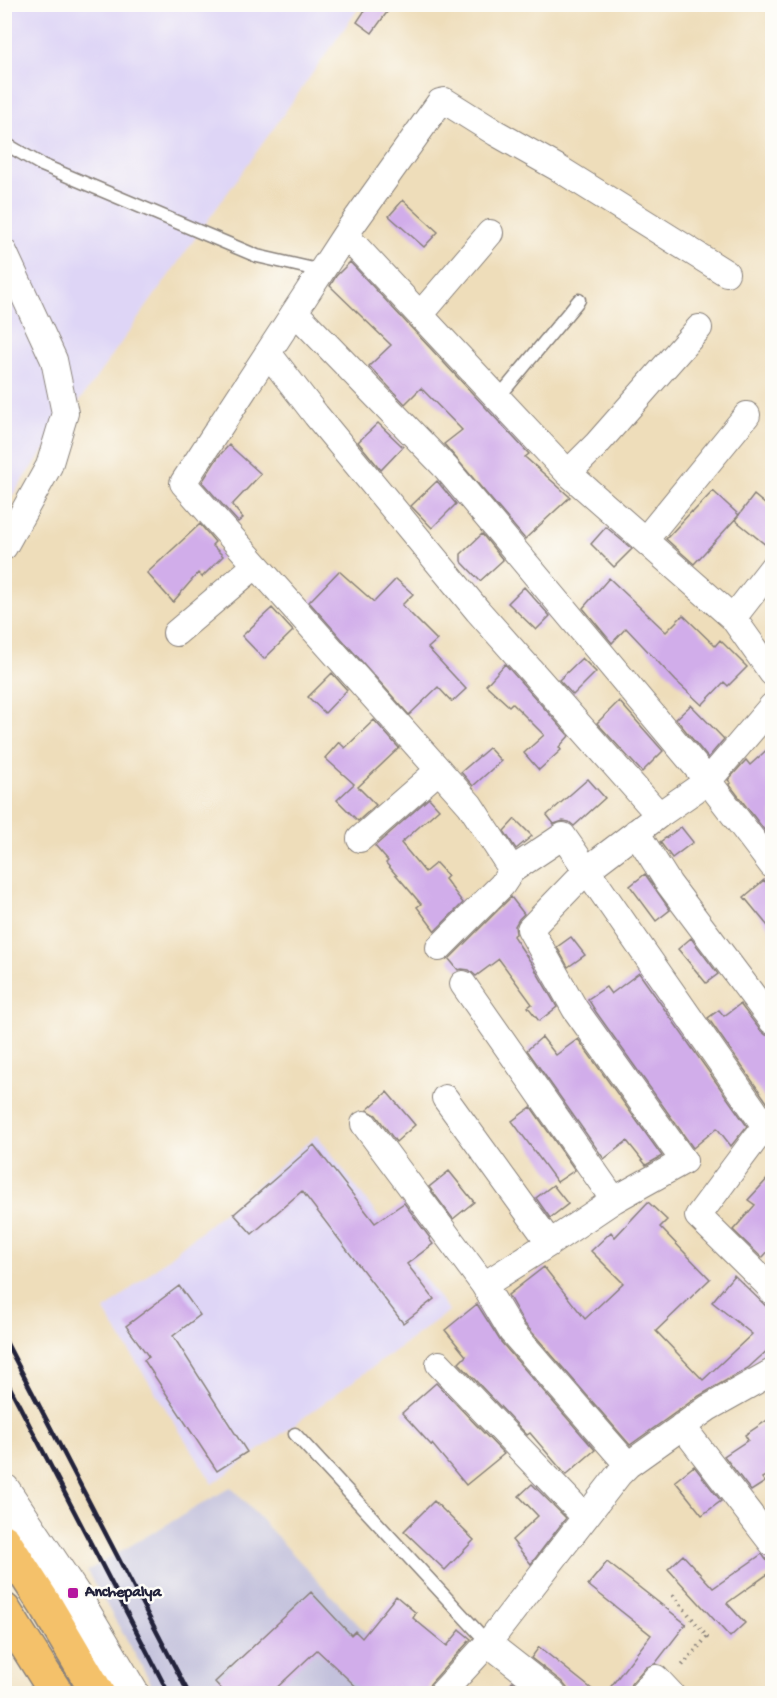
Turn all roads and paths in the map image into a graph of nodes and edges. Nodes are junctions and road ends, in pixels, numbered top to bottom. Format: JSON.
{"nodes":[{"id":1,"x":4,"y":143,"type":"edge"},
{"id":2,"x":490,"y":233,"type":"dead end"},
{"id":3,"x":345,"y":236,"type":"junction"},
{"id":4,"x":4,"y":252,"type":"edge"},
{"id":5,"x":322,"y":271,"type":"junction"},
{"id":6,"x":726,"y":273,"type":"dead end"},
{"id":7,"x":579,"y":300,"type":"dead end"},
{"id":8,"x":295,"y":312,"type":"junction"},
{"id":9,"x":420,"y":315,"type":"junction"},
{"id":10,"x":699,"y":328,"type":"dead end"},
{"id":11,"x":268,"y":353,"type":"junction"},
{"id":12,"x":498,"y":398,"type":"junction"},
{"id":13,"x":747,"y":415,"type":"dead end"},
{"id":14,"x":568,"y":473,"type":"junction"},
{"id":15,"x":645,"y":540,"type":"junction"},
{"id":16,"x":4,"y":548,"type":"edge"},
{"id":17,"x":256,"y":565,"type":"junction"},
{"id":18,"x":772,"y":568,"type":"edge"},
{"id":19,"x":733,"y":618,"type":"junction"},
{"id":20,"x":176,"y":633,"type":"dead end"},
{"id":21,"x":772,"y":673,"type":"edge"},
{"id":22,"x":772,"y":706,"type":"edge"},
{"id":23,"x":439,"y":770,"type":"junction"},
{"id":24,"x":708,"y":781,"type":"junction"},
{"id":25,"x":659,"y":815,"type":"junction"},
{"id":26,"x":636,"y":832,"type":"junction"},
{"id":27,"x":360,"y":839,"type":"dead end"},
{"id":28,"x":772,"y":865,"type":"edge"},
{"id":29,"x":512,"y":870,"type":"junction"},
{"id":30,"x":588,"y":870,"type":"junction"},
{"id":31,"x":439,"y":948,"type":"dead end"},
{"id":32,"x":463,"y":984,"type":"dead end"},
{"id":33,"x":772,"y":1021,"type":"edge"},
{"id":34,"x":445,"y":1098,"type":"dead end"},
{"id":35,"x":769,"y":1123,"type":"edge"},
{"id":36,"x":364,"y":1125,"type":"dead end"},
{"id":37,"x":614,"y":1200,"type":"junction"},
{"id":38,"x":550,"y":1243,"type":"junction"},
{"id":39,"x":484,"y":1286,"type":"junction"},
{"id":40,"x":772,"y":1291,"type":"edge"},
{"id":41,"x":439,"y":1364,"type":"dead end"},
{"id":42,"x":772,"y":1372,"type":"edge"},
{"id":43,"x":682,"y":1426,"type":"junction"},
{"id":44,"x":295,"y":1434,"type":"dead end"},
{"id":45,"x":628,"y":1465,"type":"junction"},
{"id":46,"x":4,"y":1490,"type":"edge"},
{"id":47,"x":585,"y":1517,"type":"junction"},
{"id":48,"x":4,"y":1541,"type":"edge"},
{"id":49,"x":772,"y":1543,"type":"edge"},
{"id":50,"x":673,"y":1595,"type":"dead end"},
{"id":51,"x":4,"y":1610,"type":"edge"},
{"id":52,"x":488,"y":1642,"type":"junction"},
{"id":53,"x":659,"y":1691,"type":"edge"},
{"id":54,"x":57,"y":1694,"type":"edge"},
{"id":55,"x":98,"y":1694,"type":"edge"},
{"id":56,"x":133,"y":1694,"type":"edge"},
{"id":57,"x":441,"y":1694,"type":"edge"},
{"id":58,"x":553,"y":1694,"type":"edge"}],
"edges":[{"from":1,"to":5,"type":"lane"},
{"from":2,"to":9,"type":"street"},
{"from":3,"to":5,"type":"street"},
{"from":3,"to":6,"type":"street"},
{"from":3,"to":9,"type":"street"},
{"from":4,"to":16,"type":"street"},
{"from":5,"to":8,"type":"street"},
{"from":7,"to":12,"type":"lane"},
{"from":8,"to":11,"type":"street"},
{"from":8,"to":24,"type":"street"},
{"from":9,"to":12,"type":"street"},
{"from":10,"to":14,"type":"street"},
{"from":11,"to":17,"type":"street"},
{"from":11,"to":25,"type":"street"},
{"from":12,"to":14,"type":"street"},
{"from":13,"to":15,"type":"street"},
{"from":14,"to":15,"type":"street"},
{"from":15,"to":19,"type":"street"},
{"from":17,"to":20,"type":"street"},
{"from":17,"to":23,"type":"street"},
{"from":18,"to":19,"type":"street"},
{"from":19,"to":21,"type":"street"},
{"from":22,"to":24,"type":"street"},
{"from":23,"to":27,"type":"street"},
{"from":23,"to":29,"type":"street"},
{"from":24,"to":25,"type":"street"},
{"from":24,"to":28,"type":"street"},
{"from":25,"to":26,"type":"street"},
{"from":26,"to":30,"type":"street"},
{"from":26,"to":33,"type":"street"},
{"from":29,"to":30,"type":"street"},
{"from":29,"to":31,"type":"street"},
{"from":30,"to":35,"type":"street"},
{"from":30,"to":37,"type":"street"},
{"from":32,"to":37,"type":"street"},
{"from":34,"to":38,"type":"street"},
{"from":35,"to":40,"type":"street"},
{"from":36,"to":39,"type":"street"},
{"from":37,"to":38,"type":"street"},
{"from":38,"to":39,"type":"street"},
{"from":39,"to":45,"type":"street"},
{"from":41,"to":47,"type":"street"},
{"from":42,"to":43,"type":"street"},
{"from":43,"to":45,"type":"street"},
{"from":43,"to":49,"type":"street"},
{"from":44,"to":52,"type":"lane"},
{"from":45,"to":47,"type":"street"},
{"from":46,"to":56,"type":"street"},
{"from":47,"to":52,"type":"street"},
{"from":48,"to":55,"type":"highway"},
{"from":50,"to":53,"type":"path"},
{"from":51,"to":54,"type":"highway"},
{"from":52,"to":57,"type":"street"},
{"from":52,"to":58,"type":"street"}]}
